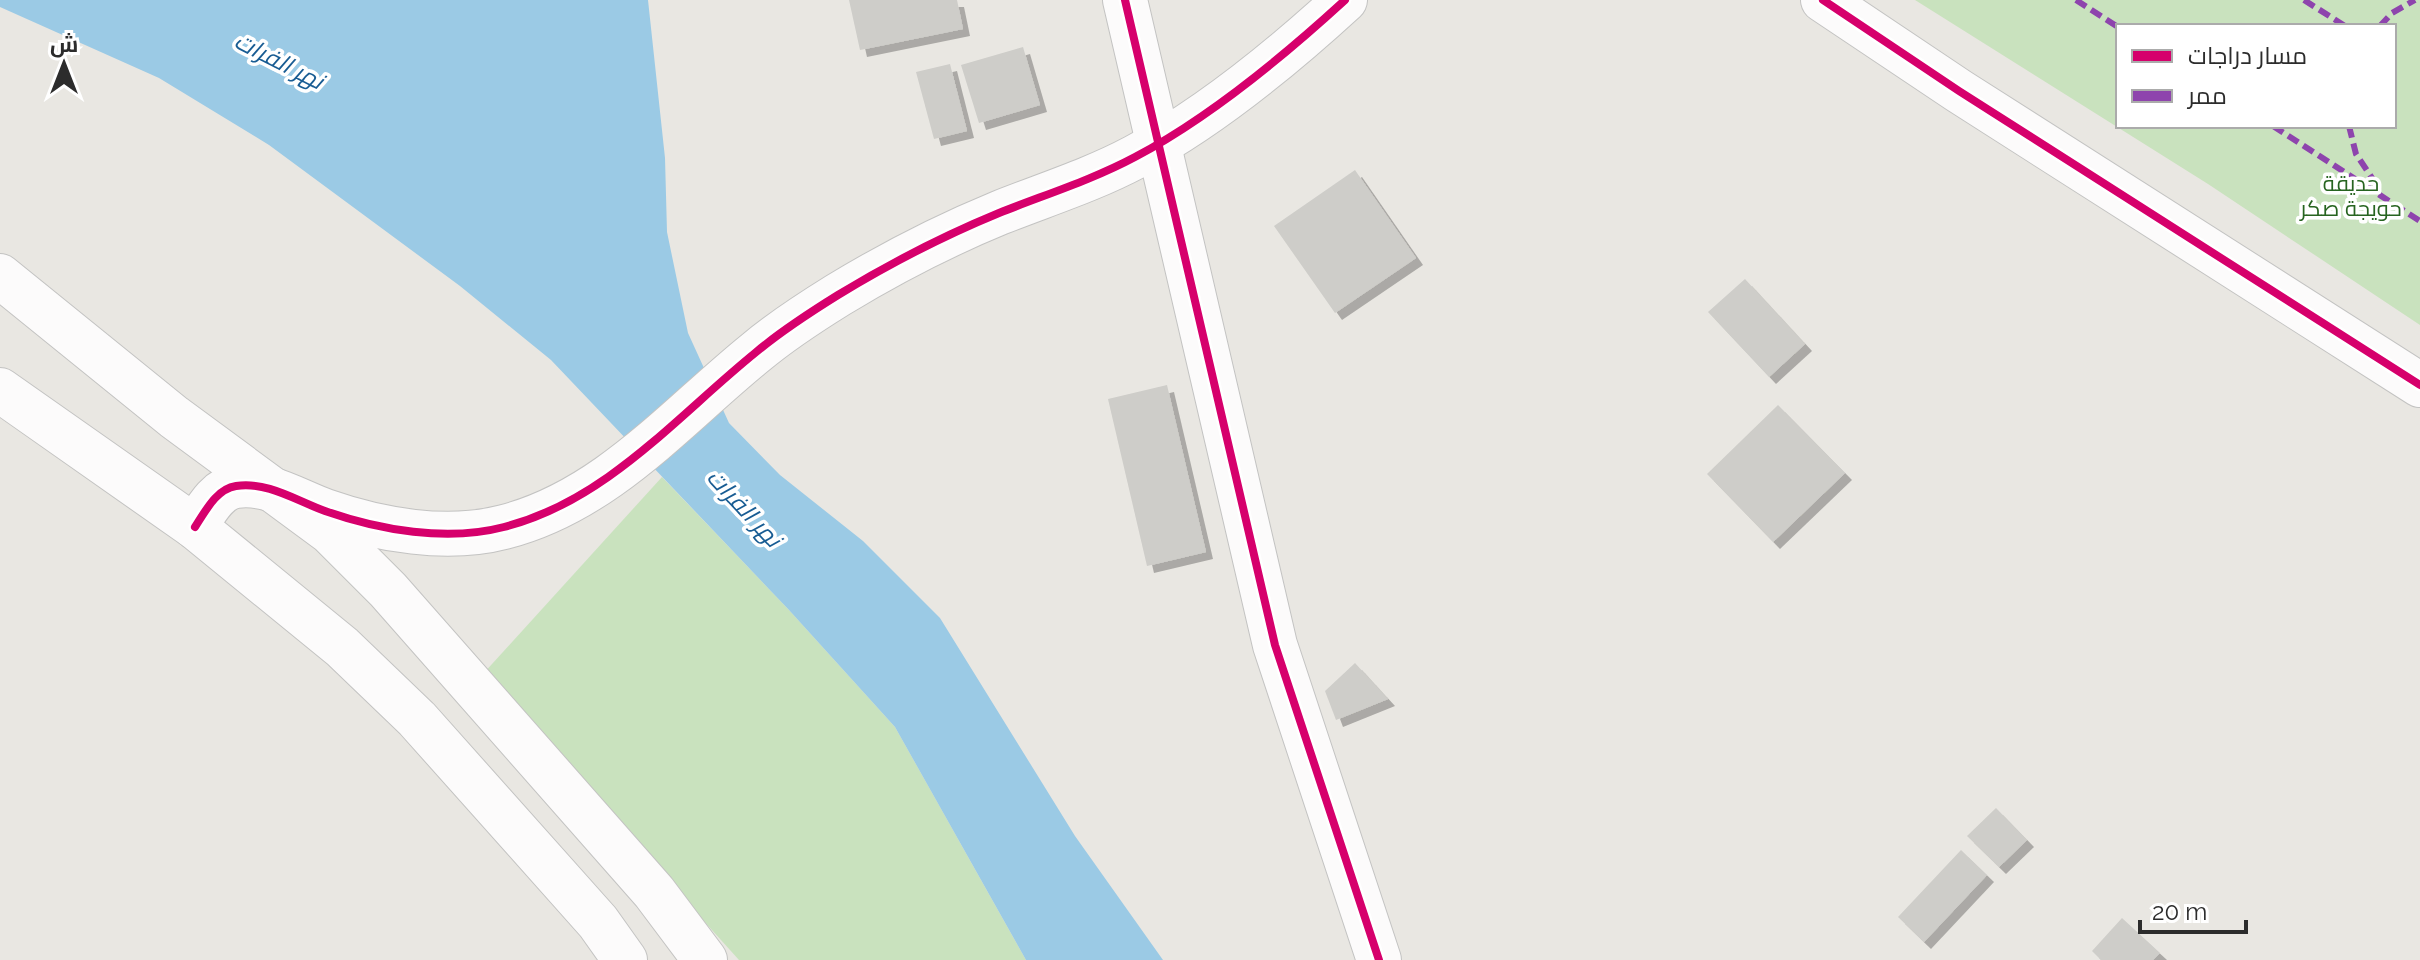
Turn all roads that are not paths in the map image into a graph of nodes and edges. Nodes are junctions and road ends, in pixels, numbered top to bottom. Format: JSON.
{"nodes":[{"id":1,"x":1125,"y":0,"type":"edge"},
{"id":2,"x":1345,"y":0,"type":"edge"},
{"id":3,"x":1823,"y":0,"type":"edge"},
{"id":4,"x":1160,"y":143,"type":"junction"},
{"id":5,"x":0,"y":276,"type":"edge"},
{"id":6,"x":2420,"y":385,"type":"edge"},
{"id":7,"x":0,"y":390,"type":"edge"},
{"id":8,"x":271,"y":488,"type":"junction"},
{"id":9,"x":195,"y":527,"type":"junction"},
{"id":10,"x":625,"y":960,"type":"edge"},
{"id":11,"x":705,"y":960,"type":"edge"},
{"id":12,"x":1379,"y":960,"type":"edge"}],
"edges":[{"from":1,"to":4,"type":"street"},
{"from":2,"to":4,"type":"street"},
{"from":3,"to":6,"type":"street"},
{"from":4,"to":8,"type":"street"},
{"from":4,"to":12,"type":"street"},
{"from":5,"to":8,"type":"street"},
{"from":7,"to":9,"type":"street"},
{"from":8,"to":9,"type":"street"},
{"from":8,"to":11,"type":"street"},
{"from":9,"to":10,"type":"street"}]}
